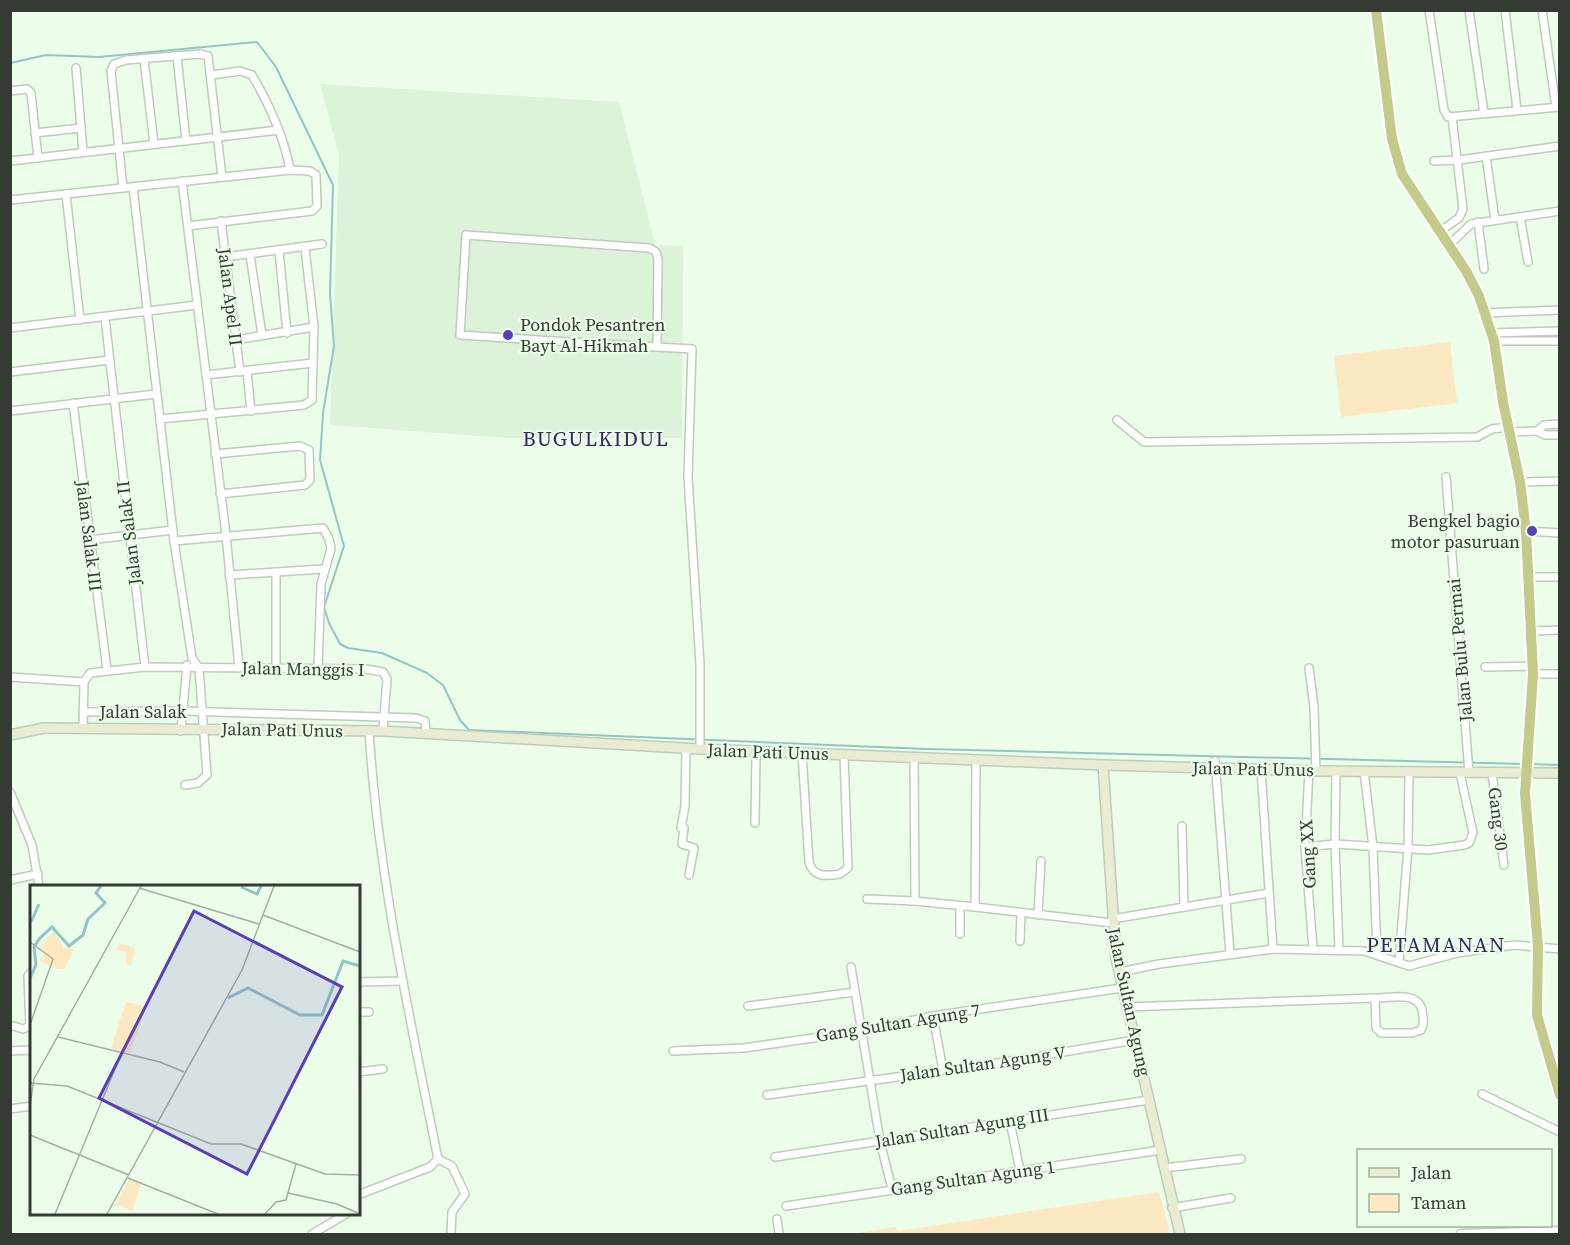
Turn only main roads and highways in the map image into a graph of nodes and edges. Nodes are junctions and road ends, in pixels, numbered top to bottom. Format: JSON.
{"nodes":[{"id":1,"x":1376,"y":10,"type":"edge"},
{"id":2,"x":10,"y":735,"type":"edge"},
{"id":3,"x":1103,"y":765,"type":"junction"},
{"id":4,"x":1526,"y":767,"type":"junction"},
{"id":5,"x":1560,"y":773,"type":"edge"},
{"id":6,"x":1555,"y":1066,"type":"edge"},
{"id":7,"x":1560,"y":1095,"type":"edge"},
{"id":8,"x":1180,"y":1234,"type":"edge"}],
"edges":[{"from":1,"to":4,"type":"highway"},
{"from":2,"to":3,"type":"main road","name":"Jalan Pati Unus"},
{"from":3,"to":4,"type":"main road","name":"Jalan Pati Unus"},
{"from":3,"to":8,"type":"main road","name":"Jalan Sultan Agung"},
{"from":4,"to":5,"type":"main road","name":"Jalan Pati Unus"},
{"from":4,"to":6,"type":"highway"},
{"from":6,"to":7,"type":"highway"}]}
